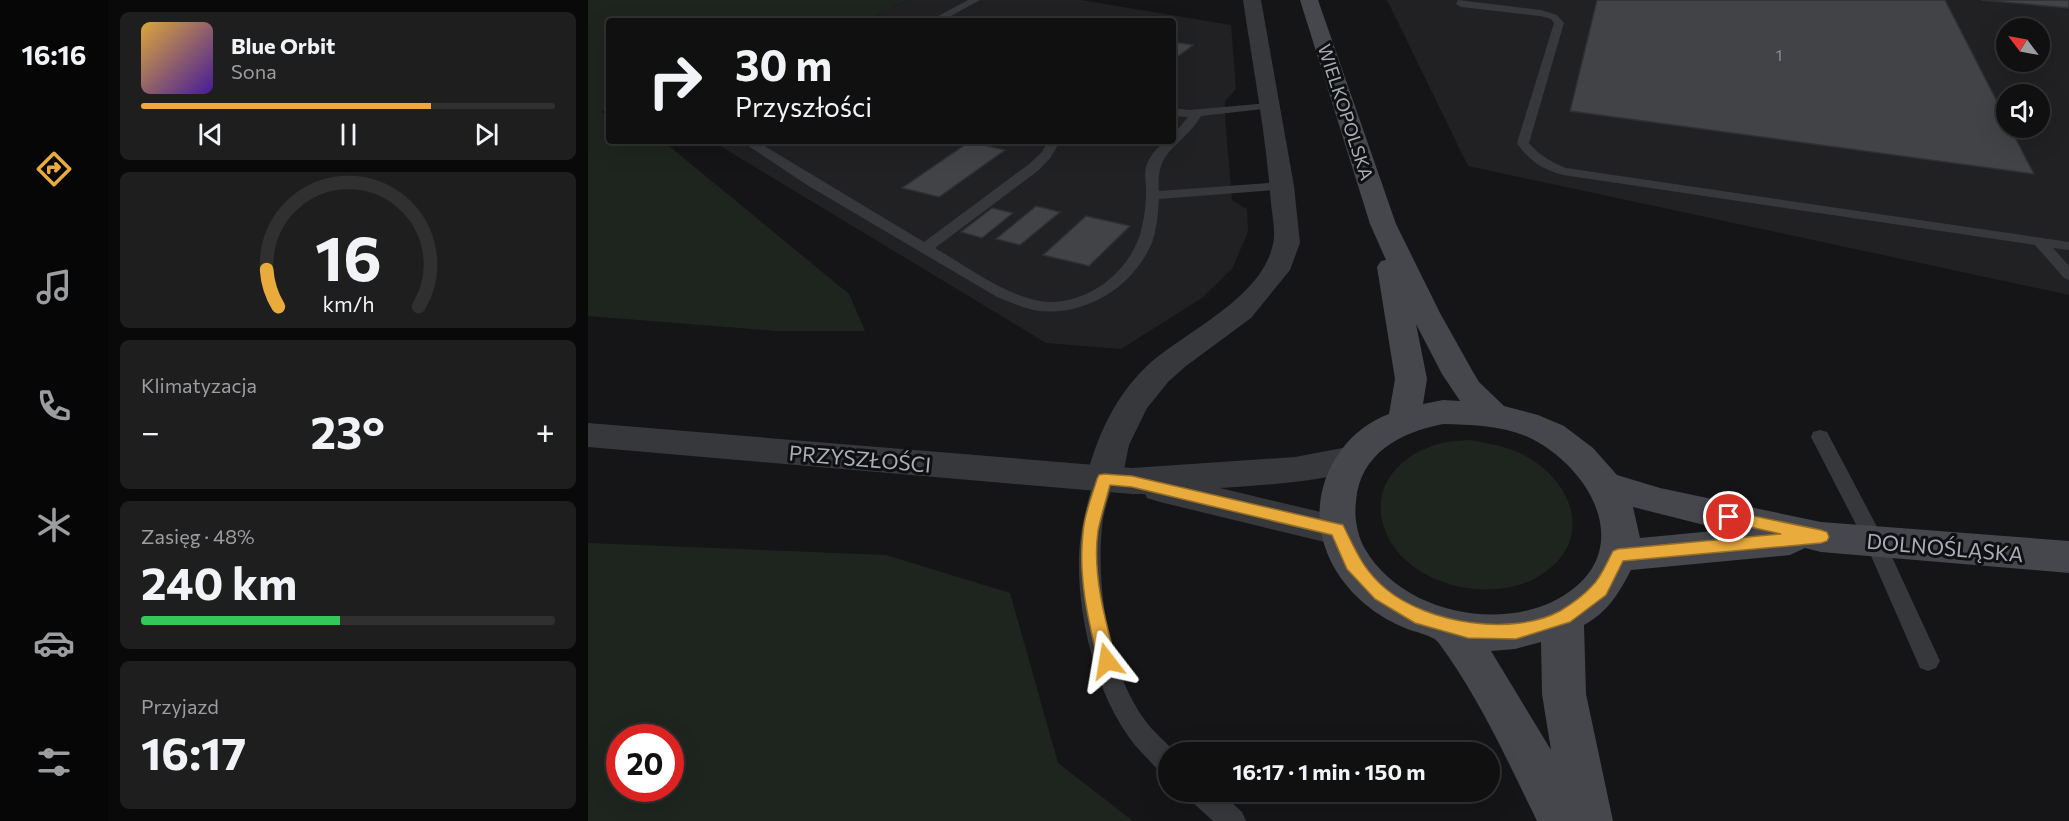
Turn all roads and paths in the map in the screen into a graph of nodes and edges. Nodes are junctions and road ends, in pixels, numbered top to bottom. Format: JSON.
{"nodes":[{"id":1,"x":975,"y":0,"type":"edge"},
{"id":2,"x":1252,"y":0,"type":"edge"},
{"id":3,"x":1309,"y":0,"type":"edge"},
{"id":4,"x":1463,"y":0,"type":"edge"},
{"id":5,"x":940,"y":18,"type":"edge"},
{"id":6,"x":1269,"y":106,"type":"junction"},
{"id":7,"x":1176,"y":112,"type":"edge"},
{"id":8,"x":1197,"y":113,"type":"junction"},
{"id":9,"x":1176,"y":139,"type":"edge"},
{"id":10,"x":752,"y":144,"type":"edge"},
{"id":11,"x":1052,"y":144,"type":"edge"},
{"id":12,"x":1171,"y":144,"type":"edge"},
{"id":13,"x":1282,"y":186,"type":"junction"},
{"id":14,"x":1153,"y":195,"type":"junction"},
{"id":15,"x":1383,"y":224,"type":"junction"},
{"id":16,"x":2040,"y":242,"type":"junction"},
{"id":17,"x":2069,"y":246,"type":"edge"},
{"id":18,"x":925,"y":248,"type":"junction"},
{"id":19,"x":2069,"y":275,"type":"edge"},
{"id":20,"x":1493,"y":415,"type":"junction"},
{"id":21,"x":1404,"y":422,"type":"junction"},
{"id":22,"x":588,"y":435,"type":"edge"},
{"id":23,"x":1820,"y":437,"type":"dead end"},
{"id":24,"x":1353,"y":459,"type":"junction"},
{"id":25,"x":1118,"y":480,"type":"junction"},
{"id":26,"x":1606,"y":485,"type":"junction"},
{"id":27,"x":1337,"y":530,"type":"junction"},
{"id":28,"x":1821,"y":537,"type":"junction"},
{"id":29,"x":1875,"y":542,"type":"junction"},
{"id":30,"x":1618,"y":555,"type":"junction"},
{"id":31,"x":2069,"y":557,"type":"edge"},
{"id":32,"x":1564,"y":617,"type":"junction"},
{"id":33,"x":1450,"y":626,"type":"junction"},
{"id":34,"x":1928,"y":661,"type":"dead end"},
{"id":35,"x":1158,"y":752,"type":"edge"},
{"id":36,"x":1211,"y":802,"type":"edge"},
{"id":37,"x":1233,"y":821,"type":"edge"},
{"id":38,"x":1563,"y":821,"type":"edge"},
{"id":39,"x":1589,"y":821,"type":"edge"}],
"edges":[{"from":1,"to":5,"type":"lane"},
{"from":2,"to":6,"type":"street"},
{"from":3,"to":15,"type":"main road","name":"WIELKOPOLSKA"},
{"from":4,"to":16,"type":"lane"},
{"from":6,"to":8,"type":"lane"},
{"from":6,"to":13,"type":"street"},
{"from":7,"to":8,"type":"lane"},
{"from":8,"to":9,"type":"lane"},
{"from":10,"to":18,"type":"lane"},
{"from":11,"to":18,"type":"lane"},
{"from":12,"to":14,"type":"lane"},
{"from":13,"to":14,"type":"lane"},
{"from":13,"to":25,"type":"street"},
{"from":14,"to":18,"type":"lane"},
{"from":15,"to":20,"type":"main road","name":"WIELKOPOLSKA"},
{"from":15,"to":21,"type":"main road","name":"WIELKOPOLSKA"},
{"from":16,"to":17,"type":"lane"},
{"from":16,"to":19,"type":"lane"},
{"from":20,"to":21,"type":"main road"},
{"from":20,"to":26,"type":"main road"},
{"from":21,"to":24,"type":"main road"},
{"from":22,"to":25,"type":"street","name":"PRZYSZŁOŚCI"},
{"from":23,"to":29,"type":"lane"},
{"from":24,"to":25,"type":"street","name":"PRZYSZŁOŚCI"},
{"from":24,"to":27,"type":"main road"},
{"from":25,"to":27,"type":"street","name":"PRZYSZŁOŚCI"},
{"from":25,"to":35,"type":"lane"},
{"from":26,"to":28,"type":"main road","name":"DOLNOŚLĄSKA"},
{"from":26,"to":30,"type":"main road"},
{"from":27,"to":33,"type":"main road"},
{"from":28,"to":29,"type":"main road","name":"DOLNOŚLĄSKA"},
{"from":28,"to":30,"type":"main road","name":"DOLNOŚLĄSKA"},
{"from":29,"to":31,"type":"main road","name":"DOLNOŚLĄSKA"},
{"from":29,"to":34,"type":"lane"},
{"from":30,"to":32,"type":"main road"},
{"from":32,"to":33,"type":"main road"},
{"from":32,"to":39,"type":"main road"},
{"from":33,"to":38,"type":"main road"},
{"from":36,"to":37,"type":"lane"}]}
